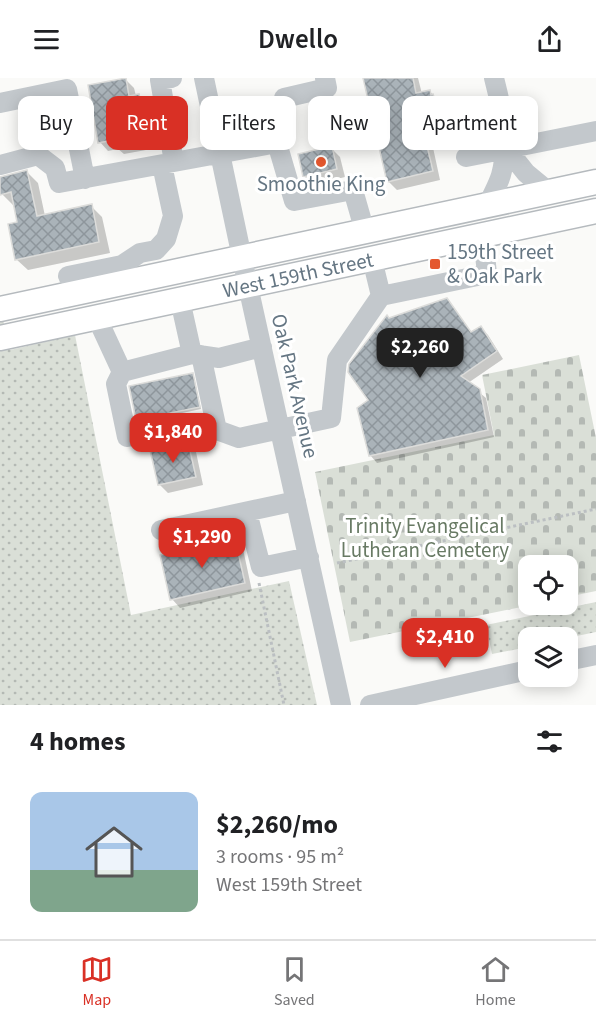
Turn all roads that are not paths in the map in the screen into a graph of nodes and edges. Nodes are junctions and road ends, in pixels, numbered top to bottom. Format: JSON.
{"nodes":[{"id":1,"x":172,"y":78,"type":"edge"},
{"id":2,"x":204,"y":78,"type":"edge"},
{"id":3,"x":325,"y":78,"type":"edge"},
{"id":4,"x":494,"y":78,"type":"edge"},
{"id":5,"x":293,"y":96,"type":"edge"},
{"id":6,"x":498,"y":96,"type":"edge"},
{"id":7,"x":0,"y":103,"type":"edge"},
{"id":8,"x":596,"y":132,"type":"edge"},
{"id":9,"x":538,"y":142,"type":"edge"},
{"id":10,"x":497,"y":150,"type":"edge"},
{"id":11,"x":506,"y":150,"type":"edge"},
{"id":12,"x":508,"y":150,"type":"edge"},
{"id":13,"x":220,"y":153,"type":"junction"},
{"id":14,"x":466,"y":157,"type":"dead end"},
{"id":15,"x":168,"y":164,"type":"junction"},
{"id":16,"x":0,"y":165,"type":"edge"},
{"id":17,"x":85,"y":179,"type":"junction"},
{"id":18,"x":596,"y":182,"type":"edge"},
{"id":19,"x":549,"y":192,"type":"junction"},
{"id":20,"x":488,"y":205,"type":"junction"},
{"id":21,"x":596,"y":211,"type":"edge"},
{"id":22,"x":365,"y":232,"type":"junction"},
{"id":23,"x":483,"y":235,"type":"junction"},
{"id":24,"x":243,"y":258,"type":"junction"},
{"id":25,"x":372,"y":259,"type":"junction"},
{"id":26,"x":123,"y":274,"type":"junction"},
{"id":27,"x":68,"y":276,"type":"dead end"},
{"id":28,"x":248,"y":286,"type":"junction"},
{"id":29,"x":381,"y":296,"type":"junction"},
{"id":30,"x":180,"y":300,"type":"junction"},
{"id":31,"x":0,"y":309,"type":"edge"},
{"id":32,"x":97,"y":318,"type":"junction"},
{"id":33,"x":0,"y":338,"type":"edge"},
{"id":34,"x":262,"y":347,"type":"junction"},
{"id":35,"x":197,"y":355,"type":"junction"},
{"id":36,"x":122,"y":372,"type":"junction"},
{"id":37,"x":280,"y":428,"type":"junction"},
{"id":38,"x":217,"y":430,"type":"junction"},
{"id":39,"x":296,"y":501,"type":"junction"},
{"id":40,"x":247,"y":512,"type":"junction"},
{"id":41,"x":161,"y":530,"type":"dead end"},
{"id":42,"x":309,"y":557,"type":"junction"},
{"id":43,"x":596,"y":655,"type":"edge"},
{"id":44,"x":578,"y":659,"type":"edge"},
{"id":45,"x":518,"y":672,"type":"edge"},
{"id":46,"x":341,"y":705,"type":"edge"},
{"id":47,"x":370,"y":705,"type":"edge"}],
"edges":[{"from":1,"to":15,"type":"street"},
{"from":2,"to":13,"type":"street","name":"Oak Park Avenue"},
{"from":3,"to":5,"type":"street"},
{"from":4,"to":6,"type":"street"},
{"from":7,"to":17,"type":"street"},
{"from":8,"to":9,"type":"street"},
{"from":10,"to":14,"type":"street"},
{"from":11,"to":20,"type":"street"},
{"from":12,"to":19,"type":"street"},
{"from":13,"to":15,"type":"street"},
{"from":13,"to":22,"type":"street"},
{"from":13,"to":24,"type":"street","name":"Oak Park Avenue"},
{"from":15,"to":17,"type":"street"},
{"from":15,"to":26,"type":"street"},
{"from":16,"to":17,"type":"street"},
{"from":18,"to":19,"type":"main road","name":"West 159th Street"},
{"from":19,"to":20,"type":"main road","name":"West 159th Street"},
{"from":20,"to":22,"type":"main road","name":"West 159th Street"},
{"from":21,"to":23,"type":"main road","name":"West 159th Street"},
{"from":22,"to":24,"type":"main road","name":"West 159th Street"},
{"from":23,"to":25,"type":"main road","name":"West 159th Street"},
{"from":23,"to":29,"type":"street"},
{"from":24,"to":26,"type":"main road","name":"West 159th Street"},
{"from":24,"to":28,"type":"street","name":"Oak Park Avenue"},
{"from":25,"to":28,"type":"main road","name":"West 159th Street"},
{"from":25,"to":29,"type":"street"},
{"from":26,"to":27,"type":"street"},
{"from":26,"to":31,"type":"main road","name":"West 159th Street"},
{"from":28,"to":30,"type":"main road","name":"West 159th Street"},
{"from":28,"to":34,"type":"street","name":"Oak Park Avenue"},
{"from":29,"to":37,"type":"street"},
{"from":30,"to":32,"type":"main road","name":"West 159th Street"},
{"from":30,"to":35,"type":"street"},
{"from":32,"to":33,"type":"main road","name":"West 159th Street"},
{"from":32,"to":36,"type":"street"},
{"from":34,"to":35,"type":"street"},
{"from":34,"to":37,"type":"street","name":"Oak Park Avenue"},
{"from":35,"to":36,"type":"street"},
{"from":35,"to":38,"type":"street"},
{"from":36,"to":38,"type":"street"},
{"from":37,"to":38,"type":"street"},
{"from":37,"to":39,"type":"street","name":"Oak Park Avenue"},
{"from":39,"to":40,"type":"street"},
{"from":39,"to":42,"type":"street","name":"Oak Park Avenue"},
{"from":40,"to":41,"type":"street"},
{"from":40,"to":42,"type":"street"},
{"from":42,"to":46,"type":"street","name":"Oak Park Avenue"},
{"from":43,"to":44,"type":"street"},
{"from":45,"to":47,"type":"street"}]}
